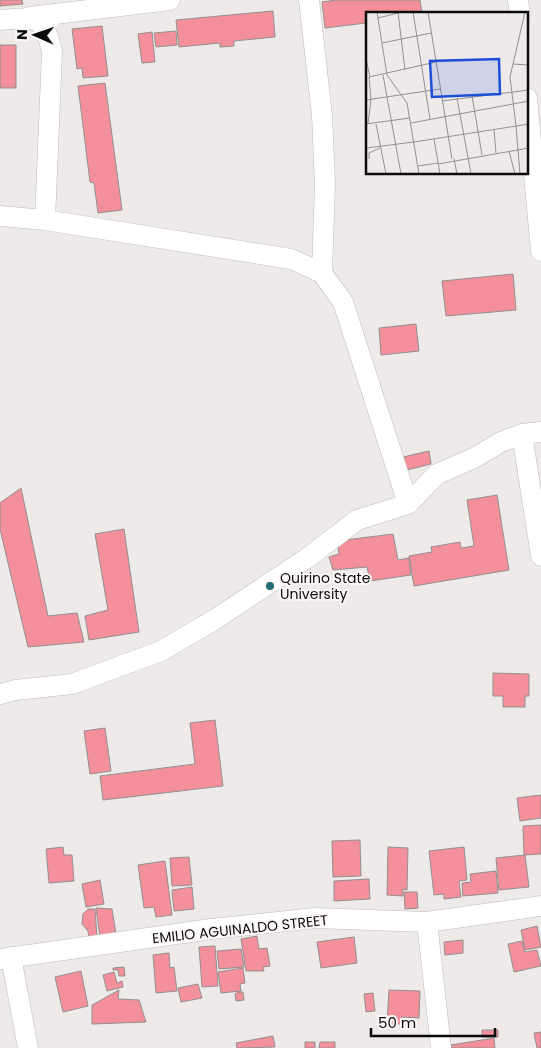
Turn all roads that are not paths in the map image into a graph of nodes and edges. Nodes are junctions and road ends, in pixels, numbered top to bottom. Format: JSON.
{"nodes":[{"id":1,"x":170,"y":0,"type":"edge"},
{"id":2,"x":309,"y":0,"type":"edge"},
{"id":3,"x":30,"y":17,"type":"junction"},
{"id":4,"x":0,"y":20,"type":"edge"},
{"id":5,"x":528,"y":109,"type":"edge"},
{"id":6,"x":0,"y":216,"type":"edge"},
{"id":7,"x":45,"y":220,"type":"junction"},
{"id":8,"x":541,"y":251,"type":"edge"},
{"id":9,"x":322,"y":273,"type":"junction"},
{"id":10,"x":531,"y":433,"type":"edge"},
{"id":11,"x":408,"y":504,"type":"junction"},
{"id":12,"x":541,"y":556,"type":"edge"},
{"id":13,"x":0,"y":694,"type":"edge"},
{"id":14,"x":541,"y":906,"type":"edge"},
{"id":15,"x":427,"y":922,"type":"junction"},
{"id":16,"x":5,"y":958,"type":"edge"},
{"id":17,"x":28,"y":1048,"type":"edge"},
{"id":18,"x":441,"y":1048,"type":"edge"}],
"edges":[{"from":1,"to":3,"type":"street"},
{"from":2,"to":9,"type":"street"},
{"from":3,"to":4,"type":"street"},
{"from":3,"to":7,"type":"street"},
{"from":5,"to":8,"type":"street"},
{"from":6,"to":7,"type":"street"},
{"from":7,"to":9,"type":"street"},
{"from":9,"to":11,"type":"street"},
{"from":10,"to":11,"type":"street"},
{"from":10,"to":12,"type":"street"},
{"from":11,"to":13,"type":"street"},
{"from":14,"to":15,"type":"street","name":"EMILIO AGUINALDO STREET"},
{"from":15,"to":16,"type":"street","name":"EMILIO AGUINALDO STREET"},
{"from":15,"to":18,"type":"street"},
{"from":16,"to":17,"type":"street"}]}
